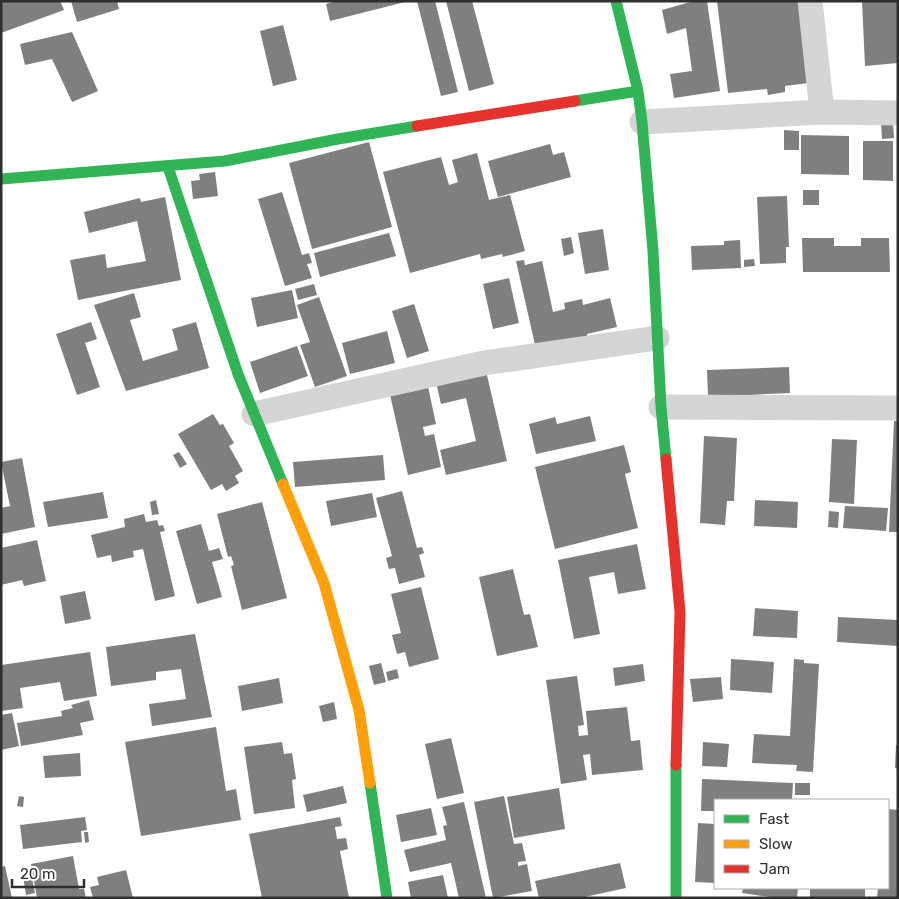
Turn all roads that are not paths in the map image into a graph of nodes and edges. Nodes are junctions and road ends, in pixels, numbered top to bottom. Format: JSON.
{"nodes":[{"id":1,"x":616,"y":1,"type":"edge"},
{"id":2,"x":810,"y":1,"type":"edge"},
{"id":3,"x":638,"y":90,"type":"junction"},
{"id":4,"x":822,"y":112,"type":"junction"},
{"id":5,"x":898,"y":113,"type":"edge"},
{"id":6,"x":642,"y":122,"type":"junction"},
{"id":7,"x":168,"y":167,"type":"junction"},
{"id":8,"x":1,"y":180,"type":"edge"},
{"id":9,"x":658,"y":338,"type":"junction"},
{"id":10,"x":662,"y":407,"type":"junction"},
{"id":11,"x":898,"y":408,"type":"edge"},
{"id":12,"x":254,"y":414,"type":"junction"},
{"id":13,"x":387,"y":898,"type":"edge"},
{"id":14,"x":676,"y":898,"type":"edge"}],
"edges":[{"from":1,"to":3,"type":"street"},
{"from":2,"to":4,"type":"street"},
{"from":3,"to":6,"type":"street"},
{"from":3,"to":7,"type":"street"},
{"from":4,"to":5,"type":"street"},
{"from":4,"to":6,"type":"street"},
{"from":6,"to":9,"type":"street"},
{"from":7,"to":8,"type":"street"},
{"from":7,"to":12,"type":"street"},
{"from":9,"to":10,"type":"street"},
{"from":9,"to":12,"type":"street"},
{"from":10,"to":11,"type":"street"},
{"from":10,"to":14,"type":"street"},
{"from":12,"to":13,"type":"street"}]}
